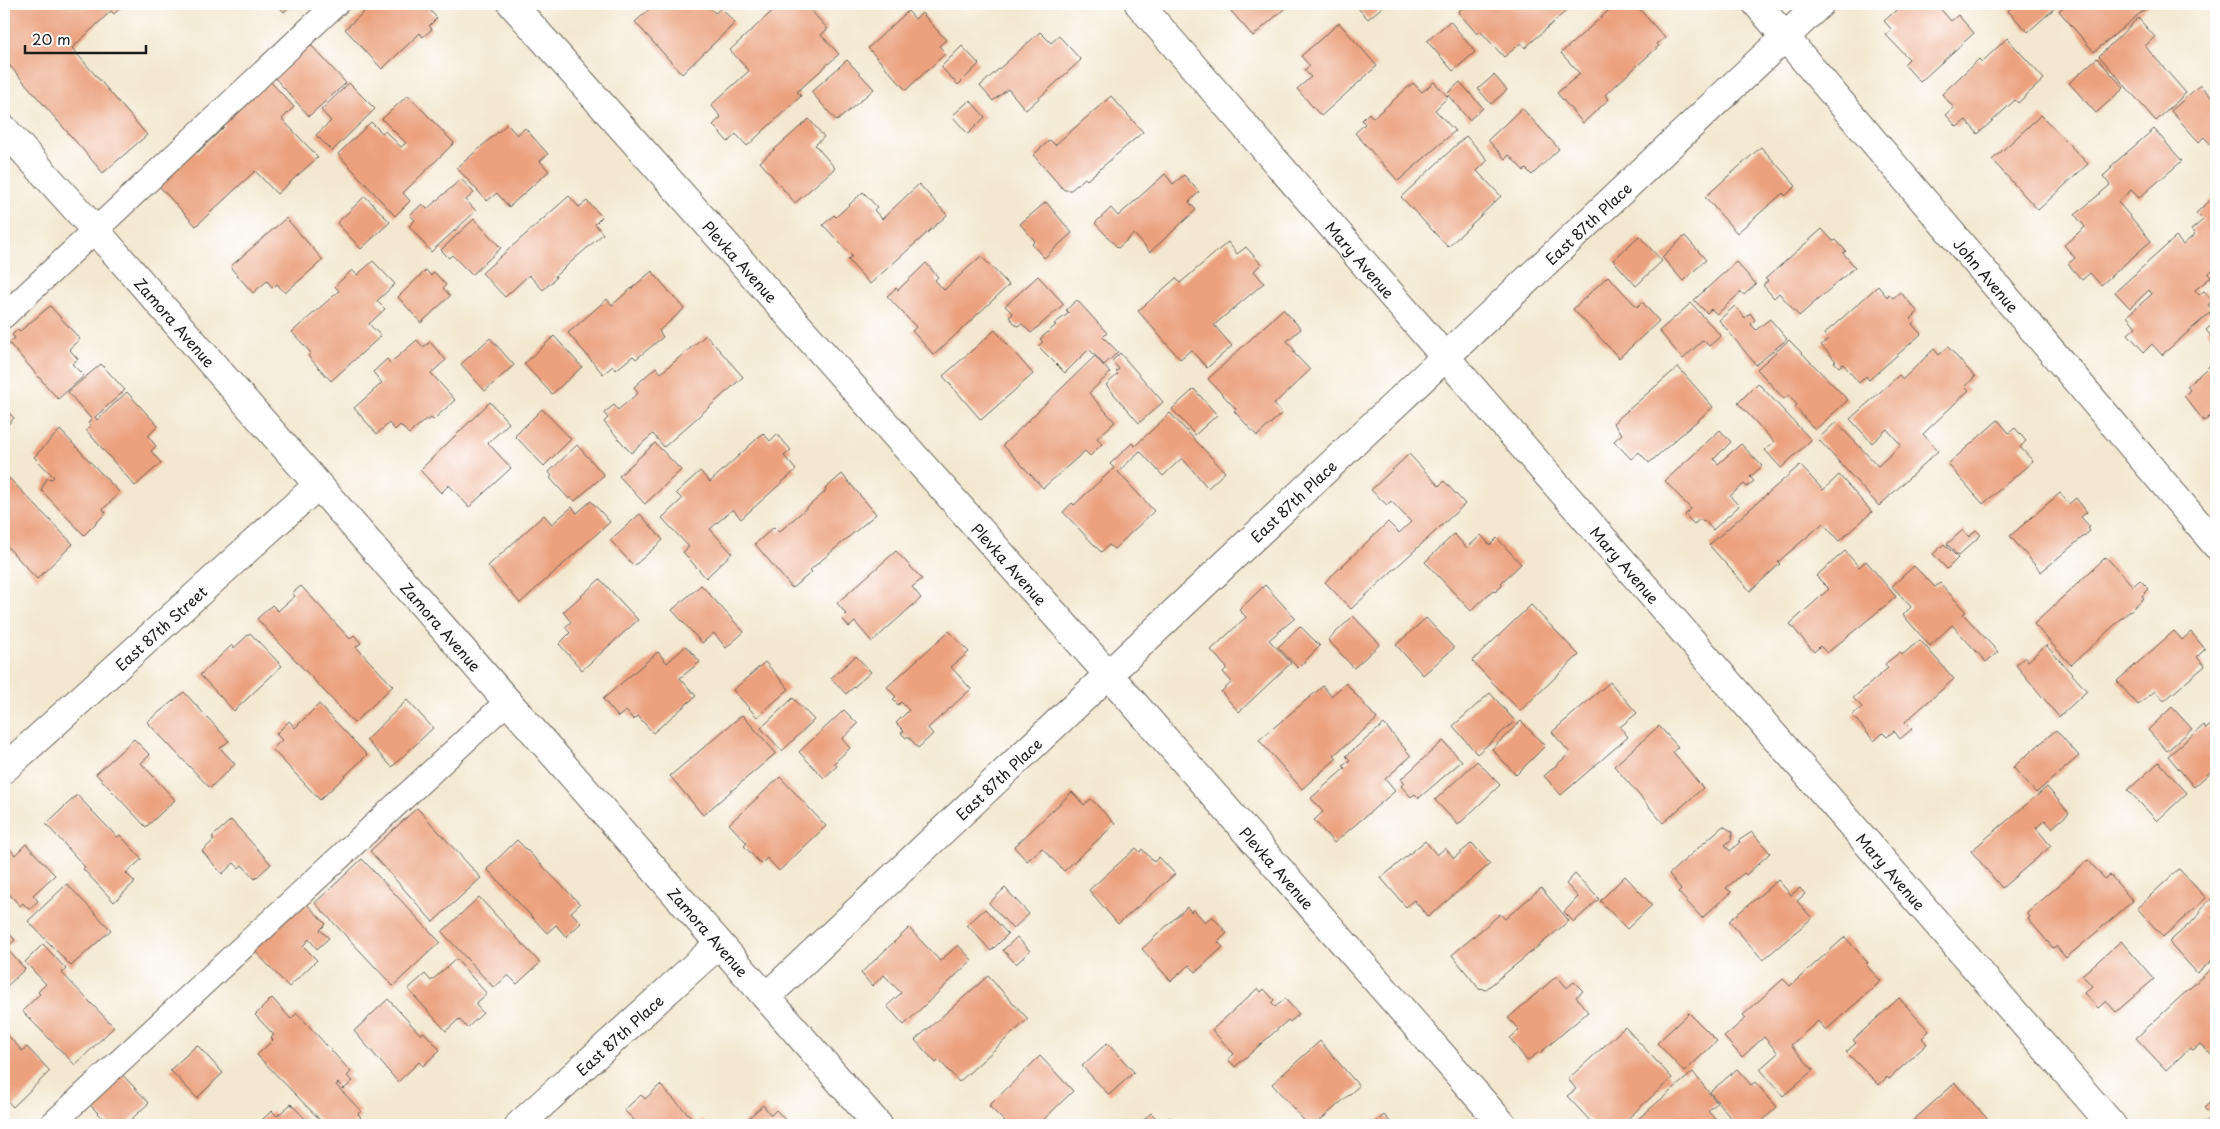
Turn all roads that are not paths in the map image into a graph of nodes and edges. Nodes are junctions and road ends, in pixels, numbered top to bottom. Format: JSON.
{"nodes":[{"id":1,"x":336,"y":4,"type":"edge"},
{"id":2,"x":512,"y":4,"type":"edge"},
{"id":3,"x":1139,"y":4,"type":"edge"},
{"id":4,"x":1757,"y":4,"type":"edge"},
{"id":5,"x":1820,"y":4,"type":"edge"},
{"id":6,"x":1786,"y":36,"type":"junction"},
{"id":7,"x":4,"y":129,"type":"edge"},
{"id":8,"x":96,"y":231,"type":"junction"},
{"id":9,"x":4,"y":316,"type":"edge"},
{"id":10,"x":1446,"y":356,"type":"junction"},
{"id":11,"x":318,"y":484,"type":"junction"},
{"id":12,"x":2216,"y":545,"type":"edge"},
{"id":13,"x":1108,"y":674,"type":"junction"},
{"id":14,"x":508,"y":701,"type":"junction"},
{"id":15,"x":4,"y":769,"type":"edge"},
{"id":16,"x":719,"y":944,"type":"junction"},
{"id":17,"x":766,"y":997,"type":"junction"},
{"id":18,"x":51,"y":1125,"type":"edge"},
{"id":19,"x":519,"y":1125,"type":"edge"},
{"id":20,"x":878,"y":1125,"type":"edge"},
{"id":21,"x":1503,"y":1125,"type":"edge"},
{"id":22,"x":2112,"y":1125,"type":"edge"}],
"edges":[{"from":1,"to":8,"type":"lane"},
{"from":2,"to":13,"type":"street","name":"Plevka Avenue"},
{"from":3,"to":10,"type":"street","name":"Mary Avenue"},
{"from":4,"to":6,"type":"street","name":"John Avenue"},
{"from":5,"to":6,"type":"street","name":"East 87th Place"},
{"from":6,"to":10,"type":"street","name":"East 87th Place"},
{"from":6,"to":12,"type":"street","name":"John Avenue"},
{"from":7,"to":8,"type":"street","name":"Zamora Avenue"},
{"from":8,"to":9,"type":"lane"},
{"from":8,"to":11,"type":"street","name":"Zamora Avenue"},
{"from":10,"to":13,"type":"street","name":"East 87th Place"},
{"from":10,"to":22,"type":"street","name":"Mary Avenue"},
{"from":11,"to":14,"type":"street","name":"Zamora Avenue"},
{"from":11,"to":15,"type":"street","name":"East 87th Street"},
{"from":13,"to":17,"type":"street","name":"East 87th Place"},
{"from":13,"to":21,"type":"street","name":"Plevka Avenue"},
{"from":14,"to":16,"type":"street","name":"Zamora Avenue"},
{"from":14,"to":18,"type":"lane"},
{"from":16,"to":17,"type":"street","name":"Zamora Avenue"},
{"from":16,"to":19,"type":"street","name":"East 87th Place"},
{"from":17,"to":20,"type":"street","name":"Zamora Avenue"}]}
